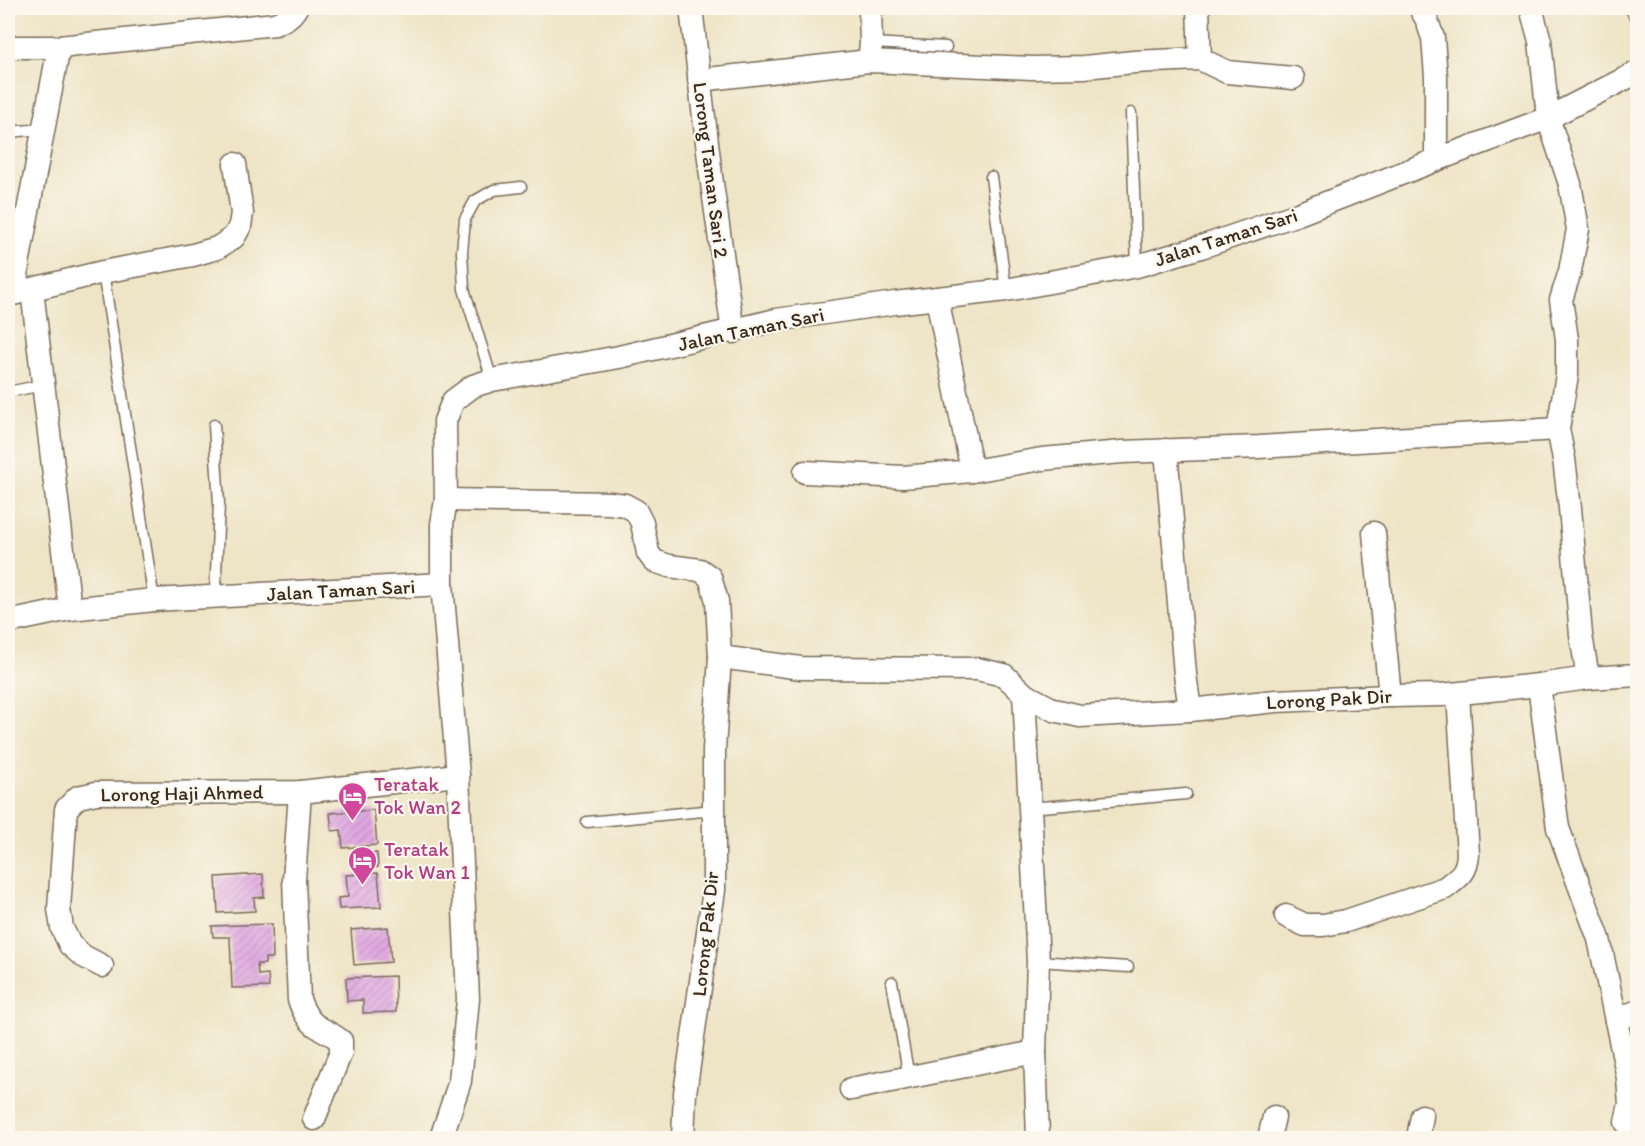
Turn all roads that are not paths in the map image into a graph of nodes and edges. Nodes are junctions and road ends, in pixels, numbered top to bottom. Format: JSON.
{"nodes":[{"id":1,"x":296,"y":8,"type":"edge"},
{"id":2,"x":691,"y":8,"type":"edge"},
{"id":3,"x":870,"y":8,"type":"edge"},
{"id":4,"x":1198,"y":8,"type":"edge"},
{"id":5,"x":1420,"y":8,"type":"edge"},
{"id":6,"x":1531,"y":8,"type":"edge"},
{"id":7,"x":8,"y":47,"type":"edge"},
{"id":8,"x":59,"y":47,"type":"junction"},
{"id":9,"x":946,"y":47,"type":"dead end"},
{"id":10,"x":870,"y":52,"type":"junction"},
{"id":11,"x":1200,"y":59,"type":"junction"},
{"id":12,"x":1638,"y":72,"type":"edge"},
{"id":13,"x":1293,"y":78,"type":"dead end"},
{"id":14,"x":699,"y":80,"type":"junction"},
{"id":15,"x":1131,"y":113,"type":"dead end"},
{"id":16,"x":1548,"y":118,"type":"junction"},
{"id":17,"x":43,"y":129,"type":"junction"},
{"id":18,"x":8,"y":132,"type":"edge"},
{"id":19,"x":1436,"y":160,"type":"junction"},
{"id":20,"x":235,"y":164,"type":"dead end"},
{"id":21,"x":991,"y":177,"type":"dead end"},
{"id":22,"x":520,"y":187,"type":"dead end"},
{"id":23,"x":1137,"y":266,"type":"junction"},
{"id":24,"x":103,"y":272,"type":"junction"},
{"id":25,"x":1006,"y":290,"type":"junction"},
{"id":26,"x":18,"y":293,"type":"edge"},
{"id":27,"x":937,"y":298,"type":"junction"},
{"id":28,"x":733,"y":332,"type":"junction"},
{"id":29,"x":492,"y":380,"type":"junction"},
{"id":30,"x":43,"y":385,"type":"junction"},
{"id":31,"x":8,"y":392,"type":"edge"},
{"id":32,"x":214,"y":425,"type":"dead end"},
{"id":33,"x":1558,"y":429,"type":"junction"},
{"id":34,"x":1166,"y":450,"type":"junction"},
{"id":35,"x":972,"y":471,"type":"junction"},
{"id":36,"x":805,"y":472,"type":"dead end"},
{"id":37,"x":446,"y":500,"type":"junction"},
{"id":38,"x":1374,"y":533,"type":"dead end"},
{"id":39,"x":442,"y":584,"type":"junction"},
{"id":40,"x":215,"y":597,"type":"junction"},
{"id":41,"x":154,"y":600,"type":"junction"},
{"id":42,"x":70,"y":609,"type":"junction"},
{"id":43,"x":8,"y":622,"type":"edge"},
{"id":44,"x":720,"y":657,"type":"junction"},
{"id":45,"x":1638,"y":675,"type":"edge"},
{"id":46,"x":1588,"y":678,"type":"junction"},
{"id":47,"x":1539,"y":685,"type":"junction"},
{"id":48,"x":1024,"y":694,"type":"junction"},
{"id":49,"x":1458,"y":694,"type":"junction"},
{"id":50,"x":1390,"y":696,"type":"junction"},
{"id":51,"x":1190,"y":710,"type":"junction"},
{"id":52,"x":458,"y":775,"type":"junction"},
{"id":53,"x":300,"y":792,"type":"junction"},
{"id":54,"x":1186,"y":794,"type":"dead end"},
{"id":55,"x":1031,"y":808,"type":"junction"},
{"id":56,"x":714,"y":810,"type":"junction"},
{"id":57,"x":587,"y":822,"type":"dead end"},
{"id":58,"x":1286,"y":916,"type":"dead end"},
{"id":59,"x":1038,"y":961,"type":"junction"},
{"id":60,"x":102,"y":966,"type":"dead end"},
{"id":61,"x":1128,"y":967,"type":"dead end"},
{"id":62,"x":892,"y":982,"type":"dead end"},
{"id":63,"x":1638,"y":1011,"type":"edge"},
{"id":64,"x":1616,"y":1020,"type":"junction"},
{"id":65,"x":1035,"y":1052,"type":"junction"},
{"id":66,"x":909,"y":1077,"type":"junction"},
{"id":67,"x":851,"y":1089,"type":"dead end"},
{"id":68,"x":1422,"y":1116,"type":"dead end"},
{"id":69,"x":314,"y":1119,"type":"dead end"},
{"id":70,"x":1626,"y":1122,"type":"dead end"},
{"id":71,"x":441,"y":1138,"type":"edge"},
{"id":72,"x":683,"y":1138,"type":"edge"},
{"id":73,"x":1038,"y":1138,"type":"edge"},
{"id":74,"x":1418,"y":1138,"type":"edge"}],
"edges":[{"from":1,"to":8,"type":"street"},
{"from":2,"to":14,"type":"street","name":"Lorong Taman Sari 2"},
{"from":3,"to":10,"type":"street"},
{"from":4,"to":11,"type":"street"},
{"from":5,"to":19,"type":"street"},
{"from":6,"to":16,"type":"street"},
{"from":7,"to":8,"type":"street"},
{"from":8,"to":17,"type":"street"},
{"from":9,"to":10,"type":"lane"},
{"from":10,"to":11,"type":"street"},
{"from":10,"to":14,"type":"street"},
{"from":11,"to":13,"type":"street"},
{"from":12,"to":16,"type":"street","name":"Jalan Taman Sari"},
{"from":14,"to":28,"type":"street","name":"Lorong Taman Sari 2"},
{"from":15,"to":23,"type":"lane"},
{"from":16,"to":19,"type":"street","name":"Jalan Taman Sari"},
{"from":16,"to":33,"type":"street"},
{"from":17,"to":18,"type":"lane"},
{"from":17,"to":26,"type":"street"},
{"from":19,"to":23,"type":"street","name":"Jalan Taman Sari"},
{"from":20,"to":24,"type":"street"},
{"from":21,"to":25,"type":"lane"},
{"from":22,"to":29,"type":"lane"},
{"from":23,"to":25,"type":"street","name":"Jalan Taman Sari"},
{"from":24,"to":26,"type":"street"},
{"from":24,"to":41,"type":"lane"},
{"from":25,"to":27,"type":"street","name":"Jalan Taman Sari"},
{"from":26,"to":30,"type":"street"},
{"from":27,"to":28,"type":"street","name":"Jalan Taman Sari"},
{"from":27,"to":35,"type":"street"},
{"from":28,"to":29,"type":"street","name":"Jalan Taman Sari"},
{"from":29,"to":37,"type":"street","name":"Jalan Taman Sari"},
{"from":30,"to":31,"type":"lane"},
{"from":30,"to":42,"type":"street"},
{"from":32,"to":40,"type":"lane"},
{"from":33,"to":34,"type":"street"},
{"from":33,"to":46,"type":"street"},
{"from":34,"to":35,"type":"street"},
{"from":34,"to":51,"type":"street"},
{"from":35,"to":36,"type":"street"},
{"from":37,"to":39,"type":"street","name":"Jalan Taman Sari"},
{"from":37,"to":44,"type":"street","name":"Lorong Pak Dir"},
{"from":38,"to":50,"type":"street"},
{"from":39,"to":40,"type":"street","name":"Jalan Taman Sari"},
{"from":39,"to":52,"type":"street"},
{"from":40,"to":41,"type":"street","name":"Jalan Taman Sari"},
{"from":41,"to":42,"type":"street","name":"Jalan Taman Sari"},
{"from":42,"to":43,"type":"street","name":"Jalan Taman Sari"},
{"from":44,"to":48,"type":"street","name":"Lorong Pak Dir"},
{"from":44,"to":56,"type":"street","name":"Lorong Pak Dir"},
{"from":45,"to":46,"type":"street","name":"Lorong Pak Dir"},
{"from":46,"to":47,"type":"street","name":"Lorong Pak Dir"},
{"from":47,"to":49,"type":"street","name":"Lorong Pak Dir"},
{"from":47,"to":64,"type":"street"},
{"from":48,"to":51,"type":"street","name":"Lorong Pak Dir"},
{"from":48,"to":55,"type":"street"},
{"from":49,"to":50,"type":"street","name":"Lorong Pak Dir"},
{"from":49,"to":58,"type":"street"},
{"from":50,"to":51,"type":"street","name":"Lorong Pak Dir"},
{"from":52,"to":53,"type":"street","name":"Lorong Haji Ahmed"},
{"from":52,"to":71,"type":"street"},
{"from":53,"to":60,"type":"street","name":"Lorong Haji Ahmed"},
{"from":53,"to":69,"type":"street"},
{"from":54,"to":55,"type":"lane"},
{"from":55,"to":59,"type":"street"},
{"from":56,"to":57,"type":"lane"},
{"from":56,"to":72,"type":"street","name":"Lorong Pak Dir"},
{"from":59,"to":61,"type":"lane"},
{"from":59,"to":65,"type":"street"},
{"from":62,"to":66,"type":"lane"},
{"from":63,"to":64,"type":"street"},
{"from":64,"to":70,"type":"street"},
{"from":65,"to":66,"type":"street"},
{"from":65,"to":73,"type":"street"},
{"from":66,"to":67,"type":"street"},
{"from":68,"to":74,"type":"street"}]}
